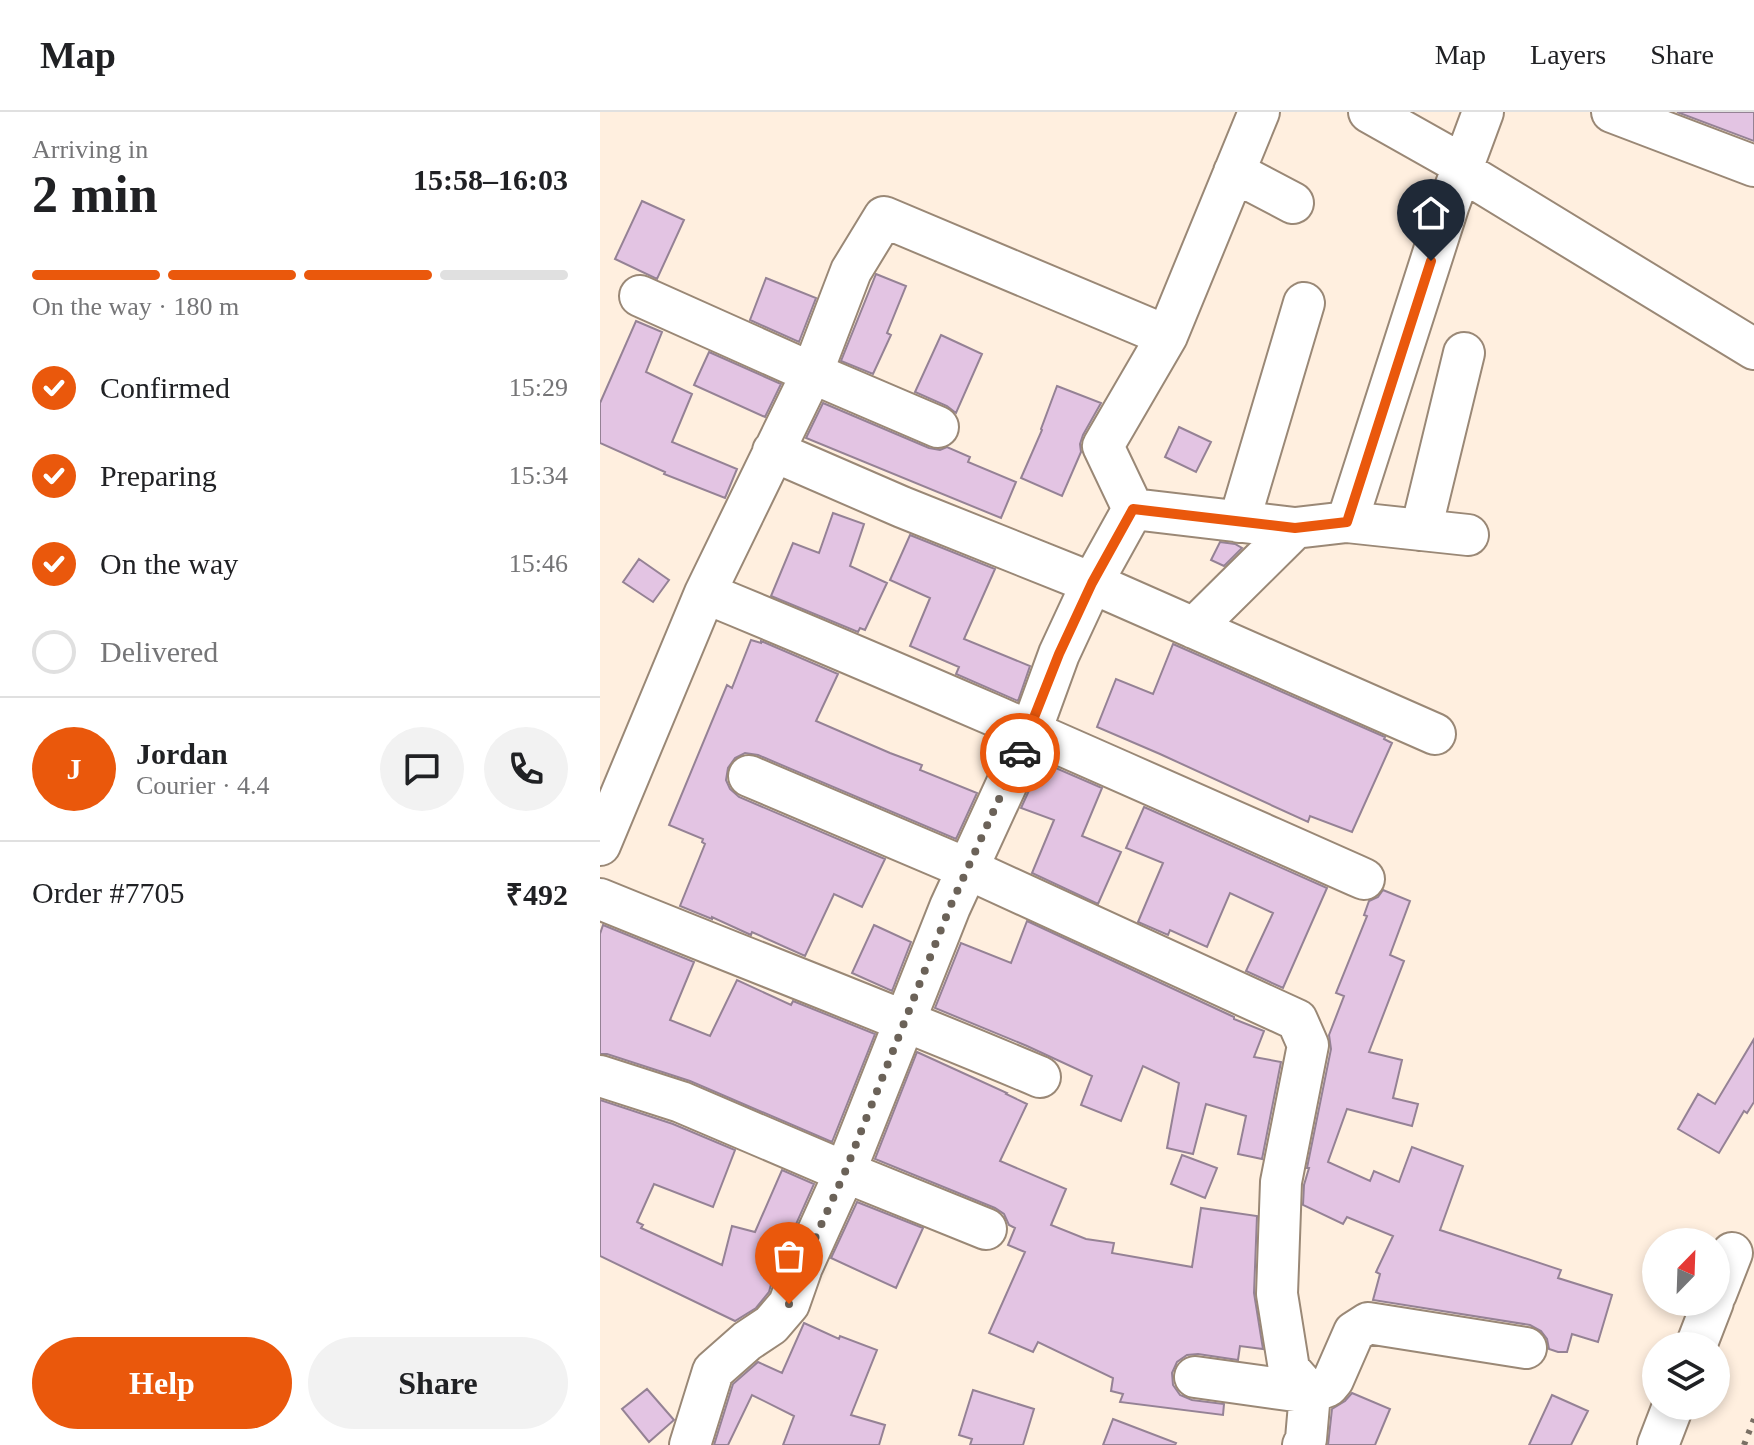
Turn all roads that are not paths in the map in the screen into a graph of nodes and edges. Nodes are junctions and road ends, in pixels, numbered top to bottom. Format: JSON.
{"nodes":[{"id":1,"x":1259,"y":112,"type":"edge"},
{"id":2,"x":1369,"y":112,"type":"edge"},
{"id":3,"x":1483,"y":112,"type":"edge"},
{"id":4,"x":1612,"y":112,"type":"edge"},
{"id":5,"x":1754,"y":166,"type":"edge"},
{"id":6,"x":1462,"y":168,"type":"junction"},
{"id":7,"x":1234,"y":172,"type":"junction"},
{"id":8,"x":1293,"y":203,"type":"dead end"},
{"id":9,"x":640,"y":296,"type":"dead end"},
{"id":10,"x":1304,"y":303,"type":"dead end"},
{"id":11,"x":1167,"y":336,"type":"junction"},
{"id":12,"x":1754,"y":349,"type":"edge"},
{"id":13,"x":1464,"y":353,"type":"dead end"},
{"id":14,"x":812,"y":373,"type":"junction"},
{"id":15,"x":938,"y":427,"type":"dead end"},
{"id":16,"x":773,"y":451,"type":"junction"},
{"id":17,"x":1133,"y":509,"type":"junction"},
{"id":18,"x":1239,"y":522,"type":"junction"},
{"id":19,"x":1347,"y":522,"type":"junction"},
{"id":20,"x":1295,"y":528,"type":"junction"},
{"id":21,"x":1421,"y":530,"type":"junction"},
{"id":22,"x":1468,"y":535,"type":"dead end"},
{"id":23,"x":1092,"y":583,"type":"junction"},
{"id":24,"x":705,"y":593,"type":"junction"},
{"id":25,"x":1194,"y":628,"type":"junction"},
{"id":26,"x":1031,"y":731,"type":"junction"},
{"id":27,"x":1435,"y":734,"type":"dead end"},
{"id":28,"x":749,"y":776,"type":"dead end"},
{"id":29,"x":600,"y":845,"type":"edge"},
{"id":30,"x":968,"y":869,"type":"junction"},
{"id":31,"x":1364,"y":879,"type":"dead end"},
{"id":32,"x":600,"y":899,"type":"edge"},
{"id":33,"x":905,"y":1020,"type":"junction"},
{"id":34,"x":600,"y":1076,"type":"edge"},
{"id":35,"x":1040,"y":1077,"type":"dead end"},
{"id":36,"x":845,"y":1172,"type":"junction"},
{"id":37,"x":986,"y":1229,"type":"dead end"},
{"id":38,"x":1732,"y":1253,"type":"dead end"},
{"id":39,"x":1730,"y":1258,"type":"edge"},
{"id":40,"x":1526,"y":1348,"type":"dead end"},
{"id":41,"x":1195,"y":1377,"type":"dead end"},
{"id":42,"x":1310,"y":1393,"type":"junction"},
{"id":43,"x":1668,"y":1420,"type":"edge"},
{"id":44,"x":690,"y":1445,"type":"edge"},
{"id":45,"x":1303,"y":1445,"type":"edge"},
{"id":46,"x":1658,"y":1445,"type":"edge"}],
"edges":[{"from":1,"to":7,"type":"street"},
{"from":2,"to":6,"type":"street"},
{"from":3,"to":6,"type":"street"},
{"from":4,"to":5,"type":"street"},
{"from":6,"to":12,"type":"street"},
{"from":6,"to":19,"type":"street"},
{"from":7,"to":8,"type":"street"},
{"from":7,"to":11,"type":"street"},
{"from":9,"to":14,"type":"street"},
{"from":10,"to":18,"type":"street"},
{"from":11,"to":14,"type":"street"},
{"from":11,"to":17,"type":"street"},
{"from":13,"to":21,"type":"street"},
{"from":14,"to":15,"type":"street"},
{"from":14,"to":16,"type":"street"},
{"from":16,"to":23,"type":"street"},
{"from":16,"to":24,"type":"street"},
{"from":17,"to":18,"type":"street"},
{"from":17,"to":23,"type":"street"},
{"from":18,"to":20,"type":"street"},
{"from":19,"to":20,"type":"street"},
{"from":19,"to":21,"type":"street"},
{"from":20,"to":25,"type":"street"},
{"from":21,"to":22,"type":"street"},
{"from":23,"to":25,"type":"street"},
{"from":23,"to":26,"type":"street"},
{"from":24,"to":26,"type":"street"},
{"from":24,"to":29,"type":"street"},
{"from":25,"to":27,"type":"street"},
{"from":26,"to":30,"type":"street"},
{"from":26,"to":31,"type":"street"},
{"from":28,"to":30,"type":"street"},
{"from":30,"to":33,"type":"street"},
{"from":30,"to":42,"type":"street"},
{"from":32,"to":33,"type":"street"},
{"from":33,"to":35,"type":"street"},
{"from":33,"to":36,"type":"street"},
{"from":34,"to":36,"type":"street"},
{"from":36,"to":37,"type":"street"},
{"from":36,"to":44,"type":"street"},
{"from":38,"to":39,"type":"street"},
{"from":40,"to":42,"type":"street"},
{"from":41,"to":42,"type":"street"},
{"from":42,"to":45,"type":"street"},
{"from":43,"to":46,"type":"street"}]}
